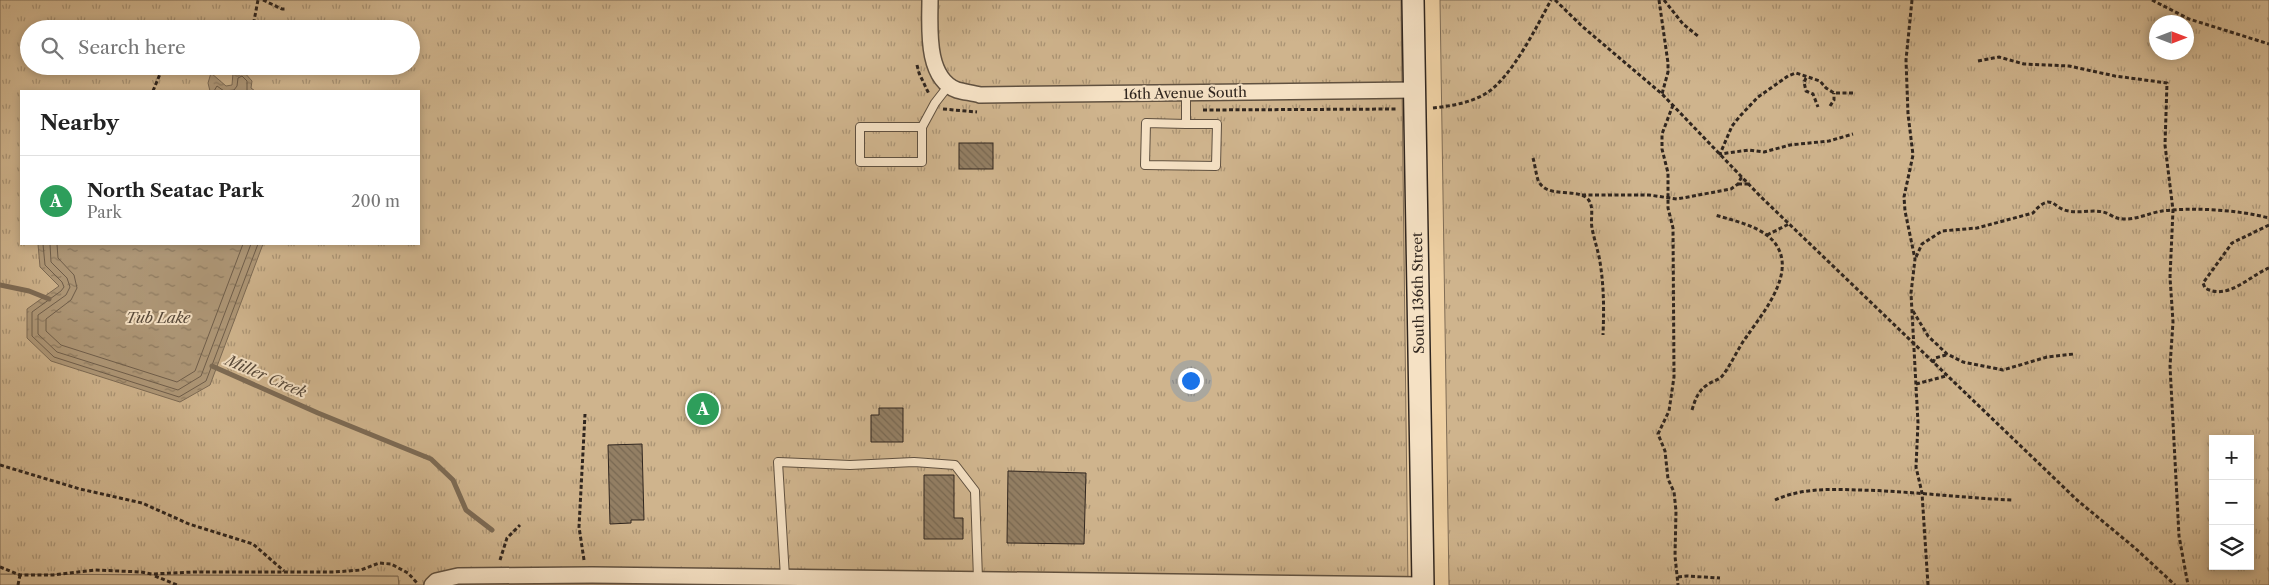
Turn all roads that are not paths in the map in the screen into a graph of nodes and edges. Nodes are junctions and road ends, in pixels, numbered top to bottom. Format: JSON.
{"nodes":[{"id":1,"x":930,"y":0,"type":"edge"},
{"id":2,"x":1414,"y":0,"type":"edge"},
{"id":3,"x":953,"y":88,"type":"junction"},
{"id":4,"x":1415,"y":90,"type":"junction"},
{"id":5,"x":1186,"y":93,"type":"junction"},
{"id":6,"x":1186,"y":124,"type":"junction"},
{"id":7,"x":922,"y":127,"type":"junction"},
{"id":8,"x":785,"y":577,"type":"junction"},
{"id":9,"x":978,"y":579,"type":"junction"},
{"id":10,"x":432,"y":585,"type":"edge"},
{"id":11,"x":1423,"y":585,"type":"edge"}],
"edges":[{"from":1,"to":3,"type":"street"},
{"from":2,"to":4,"type":"street","name":"South 136th Street"},
{"from":3,"to":5,"type":"street","name":"16th Avenue South"},
{"from":3,"to":7,"type":"lane"},
{"from":4,"to":5,"type":"street","name":"16th Avenue South"},
{"from":4,"to":11,"type":"street","name":"South 136th Street"},
{"from":5,"to":6,"type":"lane"},
{"from":6,"to":6,"type":"lane"},
{"from":7,"to":7,"type":"lane"},
{"from":8,"to":9,"type":"street"},
{"from":8,"to":9,"type":"lane"},
{"from":8,"to":10,"type":"street"},
{"from":9,"to":11,"type":"street"}]}
